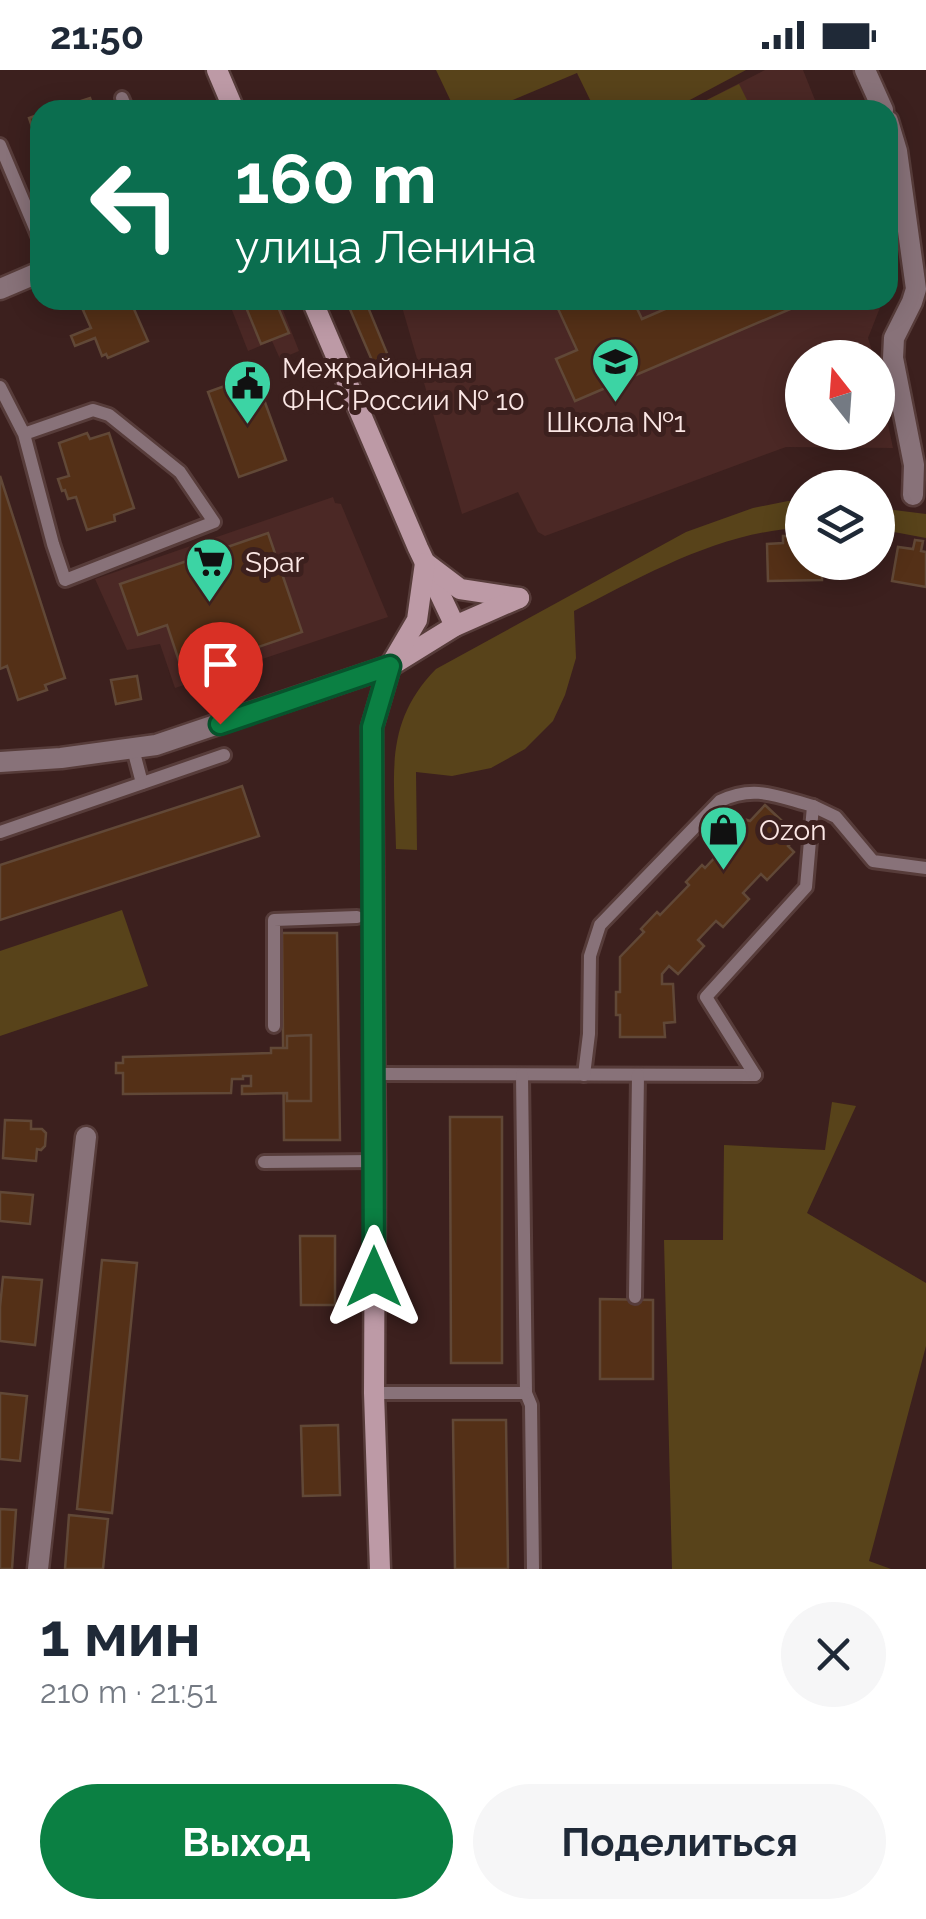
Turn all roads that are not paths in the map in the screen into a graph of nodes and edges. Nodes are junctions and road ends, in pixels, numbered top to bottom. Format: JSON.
{"nodes":[{"id":1,"x":217,"y":70,"type":"edge"},
{"id":2,"x":865,"y":70,"type":"edge"},
{"id":3,"x":230,"y":100,"type":"edge"},
{"id":4,"x":878,"y":100,"type":"edge"},
{"id":5,"x":0,"y":145,"type":"edge"},
{"id":6,"x":898,"y":162,"type":"edge"},
{"id":7,"x":30,"y":216,"type":"edge"},
{"id":8,"x":30,"y":276,"type":"edge"},
{"id":9,"x":921,"y":286,"type":"edge"},
{"id":10,"x":0,"y":289,"type":"edge"},
{"id":11,"x":316,"y":310,"type":"edge"},
{"id":12,"x":0,"y":387,"type":"edge"},
{"id":13,"x":24,"y":434,"type":"junction"},
{"id":14,"x":913,"y":495,"type":"dead end"},
{"id":15,"x":425,"y":563,"type":"junction"},
{"id":16,"x":455,"y":626,"type":"junction"},
{"id":17,"x":390,"y":666,"type":"junction"},
{"id":18,"x":133,"y":749,"type":"junction"},
{"id":19,"x":224,"y":754,"type":"dead end"},
{"id":20,"x":0,"y":762,"type":"edge"},
{"id":21,"x":142,"y":783,"type":"junction"},
{"id":22,"x":813,"y":806,"type":"junction"},
{"id":23,"x":0,"y":832,"type":"edge"},
{"id":24,"x":926,"y":868,"type":"edge"},
{"id":25,"x":357,"y":917,"type":"dead end"},
{"id":26,"x":274,"y":1026,"type":"dead end"},
{"id":27,"x":374,"y":1074,"type":"junction"},
{"id":28,"x":522,"y":1075,"type":"junction"},
{"id":29,"x":584,"y":1075,"type":"junction"},
{"id":30,"x":638,"y":1075,"type":"junction"},
{"id":31,"x":86,"y":1138,"type":"dead end"},
{"id":32,"x":375,"y":1161,"type":"junction"},
{"id":33,"x":264,"y":1162,"type":"dead end"},
{"id":34,"x":635,"y":1297,"type":"dead end"},
{"id":35,"x":374,"y":1392,"type":"junction"},
{"id":36,"x":526,"y":1393,"type":"junction"},
{"id":37,"x":38,"y":1569,"type":"edge"},
{"id":38,"x":380,"y":1569,"type":"edge"},
{"id":39,"x":533,"y":1569,"type":"edge"}],
"edges":[{"from":1,"to":3,"type":"main road"},
{"from":2,"to":4,"type":"street"},
{"from":5,"to":7,"type":"lane"},
{"from":6,"to":9,"type":"street"},
{"from":8,"to":10,"type":"street"},
{"from":9,"to":14,"type":"street"},
{"from":11,"to":15,"type":"main road"},
{"from":12,"to":13,"type":"lane"},
{"from":13,"to":13,"type":"lane"},
{"from":15,"to":16,"type":"main road"},
{"from":15,"to":16,"type":"main road"},
{"from":15,"to":17,"type":"main road"},
{"from":16,"to":17,"type":"main road"},
{"from":17,"to":18,"type":"street"},
{"from":17,"to":27,"type":"main road"},
{"from":18,"to":20,"type":"street"},
{"from":18,"to":21,"type":"lane"},
{"from":19,"to":21,"type":"lane"},
{"from":21,"to":23,"type":"lane"},
{"from":22,"to":24,"type":"lane"},
{"from":22,"to":29,"type":"lane"},
{"from":22,"to":30,"type":"lane"},
{"from":25,"to":26,"type":"lane"},
{"from":27,"to":28,"type":"lane"},
{"from":27,"to":32,"type":"main road"},
{"from":28,"to":29,"type":"lane"},
{"from":28,"to":36,"type":"lane"},
{"from":29,"to":30,"type":"lane"},
{"from":30,"to":34,"type":"lane"},
{"from":31,"to":37,"type":"street"},
{"from":32,"to":33,"type":"lane"},
{"from":32,"to":35,"type":"main road"},
{"from":35,"to":36,"type":"lane"},
{"from":35,"to":38,"type":"main road"},
{"from":36,"to":39,"type":"lane"}]}
